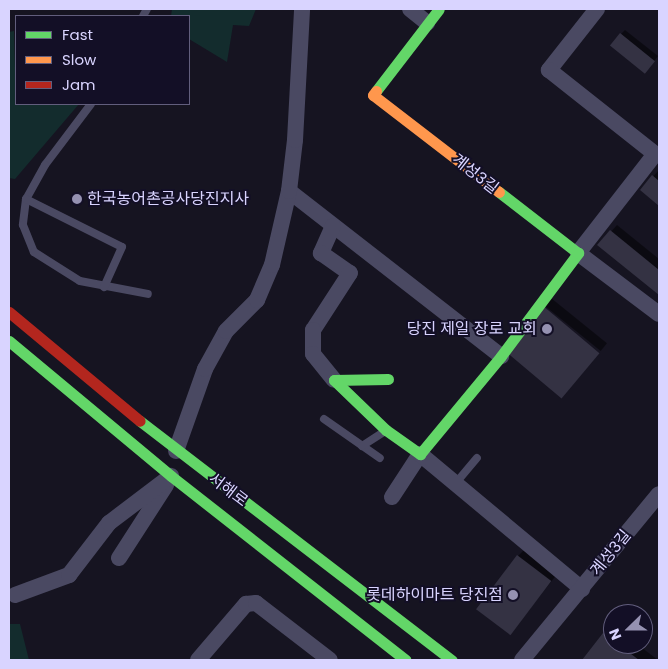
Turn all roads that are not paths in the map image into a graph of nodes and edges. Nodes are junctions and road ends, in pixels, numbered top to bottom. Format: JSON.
{"nodes":[{"id":1,"x":302,"y":9,"type":"edge"},
{"id":2,"x":410,"y":9,"type":"edge"},
{"id":3,"x":439,"y":9,"type":"edge"},
{"id":4,"x":598,"y":9,"type":"edge"},
{"id":5,"x":427,"y":23,"type":"junction"},
{"id":6,"x":91,"y":105,"type":"edge"},
{"id":7,"x":658,"y":154,"type":"edge"},
{"id":8,"x":289,"y":191,"type":"junction"},
{"id":9,"x":26,"y":198,"type":"junction"},
{"id":10,"x":334,"y":226,"type":"junction"},
{"id":11,"x":578,"y":253,"type":"junction"},
{"id":12,"x":104,"y":287,"type":"junction"},
{"id":13,"x":148,"y":294,"type":"dead end"},
{"id":14,"x":9,"y":312,"type":"edge"},
{"id":15,"x":659,"y":314,"type":"edge"},
{"id":16,"x":9,"y":342,"type":"edge"},
{"id":17,"x":501,"y":356,"type":"junction"},
{"id":18,"x":388,"y":379,"type":"dead end"},
{"id":19,"x":334,"y":380,"type":"junction"},
{"id":20,"x":324,"y":419,"type":"dead end"},
{"id":21,"x":386,"y":430,"type":"junction"},
{"id":22,"x":362,"y":446,"type":"junction"},
{"id":23,"x":176,"y":451,"type":"junction"},
{"id":24,"x":420,"y":454,"type":"junction"},
{"id":25,"x":380,"y":458,"type":"dead end"},
{"id":26,"x":477,"y":458,"type":"dead end"},
{"id":27,"x":171,"y":476,"type":"junction"},
{"id":28,"x":455,"y":484,"type":"junction"},
{"id":29,"x":659,"y":494,"type":"edge"},
{"id":30,"x":392,"y":497,"type":"dead end"},
{"id":31,"x":119,"y":558,"type":"dead end"},
{"id":32,"x":582,"y":589,"type":"junction"},
{"id":33,"x":16,"y":595,"type":"dead end"},
{"id":34,"x":198,"y":660,"type":"edge"},
{"id":35,"x":330,"y":660,"type":"edge"},
{"id":36,"x":406,"y":660,"type":"edge"},
{"id":37,"x":452,"y":660,"type":"edge"},
{"id":38,"x":522,"y":660,"type":"edge"}],
"edges":[{"from":1,"to":8,"type":"street"},
{"from":2,"to":5,"type":"street"},
{"from":3,"to":5,"type":"main road"},
{"from":4,"to":7,"type":"street"},
{"from":5,"to":11,"type":"main road","name":"계성3길"},
{"from":6,"to":9,"type":"lane"},
{"from":7,"to":11,"type":"street"},
{"from":8,"to":10,"type":"street"},
{"from":8,"to":23,"type":"street"},
{"from":9,"to":12,"type":"lane"},
{"from":9,"to":12,"type":"lane"},
{"from":10,"to":17,"type":"street"},
{"from":10,"to":19,"type":"street"},
{"from":11,"to":15,"type":"street","name":"계성3길"},
{"from":11,"to":17,"type":"main road"},
{"from":12,"to":13,"type":"lane"},
{"from":14,"to":23,"type":"main road","name":"서해로"},
{"from":16,"to":27,"type":"main road","name":"서해로"},
{"from":17,"to":24,"type":"main road"},
{"from":18,"to":19,"type":"main road"},
{"from":19,"to":21,"type":"main road","name":"계성3길"},
{"from":20,"to":22,"type":"lane"},
{"from":21,"to":22,"type":"lane"},
{"from":21,"to":24,"type":"main road","name":"계성3길"},
{"from":22,"to":25,"type":"lane"},
{"from":23,"to":37,"type":"main road","name":"서해로"},
{"from":24,"to":28,"type":"street","name":"계성3길"},
{"from":24,"to":30,"type":"street"},
{"from":26,"to":28,"type":"lane"},
{"from":27,"to":31,"type":"street"},
{"from":27,"to":33,"type":"street"},
{"from":27,"to":36,"type":"main road","name":"서해로"},
{"from":28,"to":32,"type":"street","name":"계성3길"},
{"from":29,"to":32,"type":"street","name":"계성3길"},
{"from":32,"to":38,"type":"street","name":"계성3길"},
{"from":34,"to":35,"type":"street"}]}
